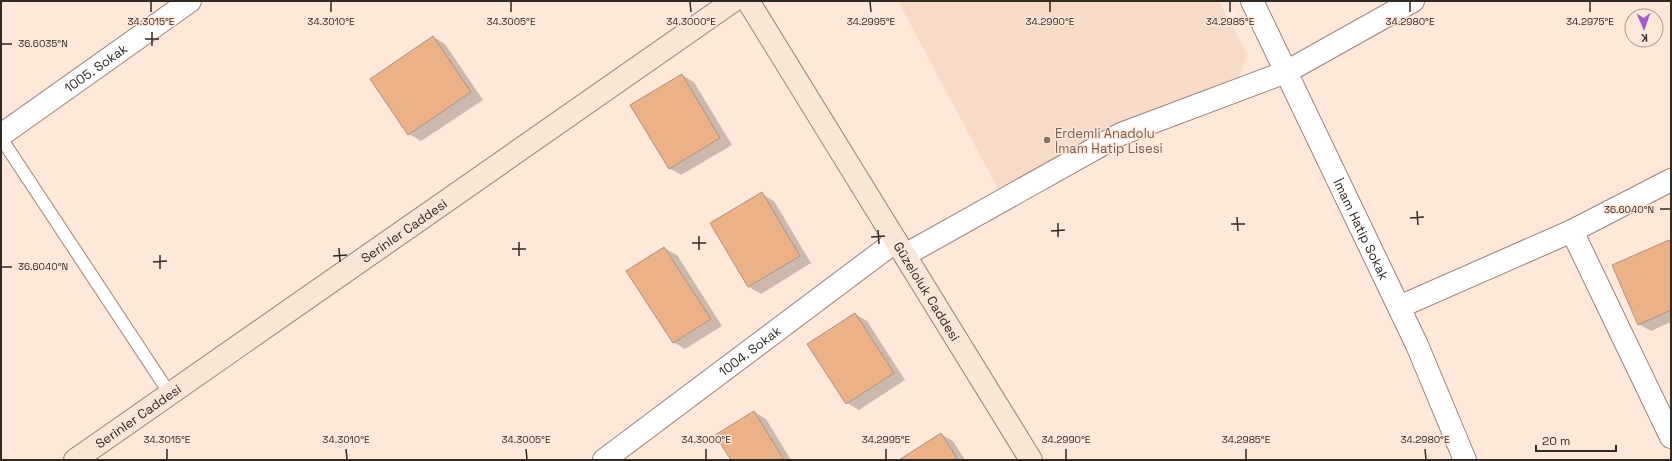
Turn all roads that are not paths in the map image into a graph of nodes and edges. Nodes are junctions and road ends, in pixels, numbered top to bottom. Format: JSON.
{"nodes":[{"id":1,"x":190,"y":1,"type":"edge"},
{"id":2,"x":732,"y":1,"type":"edge"},
{"id":3,"x":748,"y":1,"type":"edge"},
{"id":4,"x":1252,"y":1,"type":"edge"},
{"id":5,"x":1413,"y":1,"type":"edge"},
{"id":6,"x":1286,"y":72,"type":"junction"},
{"id":7,"x":1,"y":135,"type":"edge"},
{"id":8,"x":1,"y":138,"type":"edge"},
{"id":9,"x":1671,"y":180,"type":"edge"},
{"id":10,"x":1572,"y":231,"type":"junction"},
{"id":11,"x":900,"y":248,"type":"junction"},
{"id":12,"x":1399,"y":307,"type":"junction"},
{"id":13,"x":170,"y":394,"type":"junction"},
{"id":14,"x":1671,"y":437,"type":"edge"},
{"id":15,"x":75,"y":460,"type":"edge"},
{"id":16,"x":604,"y":460,"type":"edge"},
{"id":17,"x":1031,"y":460,"type":"edge"},
{"id":18,"x":1466,"y":460,"type":"edge"}],
"edges":[{"from":1,"to":7,"type":"street","name":"1005. Sokak"},
{"from":2,"to":13,"type":"street","name":"Serinler Caddesi"},
{"from":3,"to":11,"type":"street","name":"Güzeloluk Caddesi"},
{"from":4,"to":6,"type":"street","name":"İmam Hatip Sokak"},
{"from":5,"to":6,"type":"street","name":"1004. Sokak"},
{"from":6,"to":11,"type":"street","name":"1004. Sokak"},
{"from":6,"to":12,"type":"street","name":"İmam Hatip Sokak"},
{"from":8,"to":13,"type":"lane"},
{"from":9,"to":10,"type":"street"},
{"from":10,"to":12,"type":"street"},
{"from":10,"to":14,"type":"street"},
{"from":11,"to":16,"type":"street","name":"1004. Sokak"},
{"from":11,"to":17,"type":"street","name":"Güzeloluk Caddesi"},
{"from":12,"to":18,"type":"street","name":"İmam Hatip Sokak"},
{"from":13,"to":15,"type":"street","name":"Serinler Caddesi"}]}
